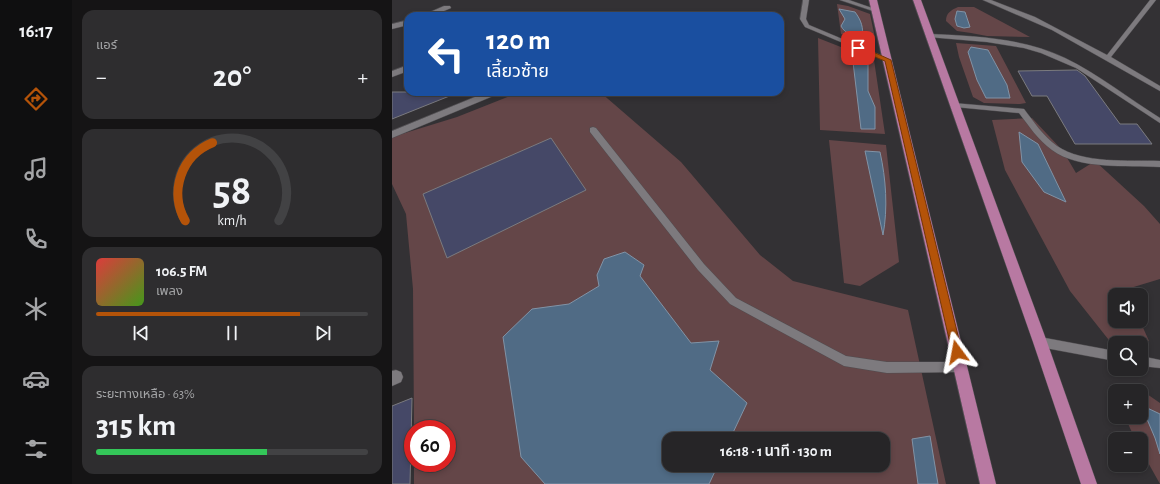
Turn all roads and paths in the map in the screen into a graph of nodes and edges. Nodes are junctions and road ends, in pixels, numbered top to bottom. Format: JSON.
{"nodes":[{"id":1,"x":806,"y":0,"type":"edge"},
{"id":2,"x":843,"y":0,"type":"edge"},
{"id":3,"x":917,"y":0,"type":"edge"},
{"id":4,"x":986,"y":0,"type":"edge"},
{"id":5,"x":1153,"y":0,"type":"edge"},
{"id":6,"x":871,"y":6,"type":"edge"},
{"id":7,"x":447,"y":8,"type":"dead end"},
{"id":8,"x":436,"y":12,"type":"edge"},
{"id":9,"x":404,"y":23,"type":"edge"},
{"id":10,"x":392,"y":27,"type":"edge"},
{"id":11,"x":930,"y":36,"type":"junction"},
{"id":12,"x":1108,"y":58,"type":"junction"},
{"id":13,"x":888,"y":60,"type":"junction"},
{"id":14,"x":404,"y":70,"type":"edge"},
{"id":15,"x":392,"y":74,"type":"edge"},
{"id":16,"x":1160,"y":89,"type":"edge"},
{"id":17,"x":485,"y":96,"type":"edge"},
{"id":18,"x":955,"y":105,"type":"junction"},
{"id":19,"x":1160,"y":121,"type":"edge"},
{"id":20,"x":593,"y":130,"type":"dead end"},
{"id":21,"x":392,"y":135,"type":"edge"},
{"id":22,"x":1160,"y":164,"type":"edge"},
{"id":23,"x":1040,"y":342,"type":"junction"},
{"id":24,"x":1108,"y":355,"type":"edge"},
{"id":25,"x":1148,"y":362,"type":"edge"},
{"id":26,"x":1158,"y":364,"type":"dead end"},
{"id":27,"x":960,"y":367,"type":"junction"},
{"id":28,"x":988,"y":484,"type":"edge"},
{"id":29,"x":1089,"y":484,"type":"edge"}],
"edges":[{"from":1,"to":13,"type":"lane"},
{"from":2,"to":6,"type":"lane"},
{"from":3,"to":11,"type":"main road"},
{"from":4,"to":12,"type":"lane"},
{"from":5,"to":12,"type":"lane"},
{"from":6,"to":13,"type":"main road"},
{"from":7,"to":8,"type":"street"},
{"from":9,"to":10,"type":"street"},
{"from":11,"to":18,"type":"main road"},
{"from":11,"to":19,"type":"lane"},
{"from":12,"to":16,"type":"lane"},
{"from":13,"to":27,"type":"main road"},
{"from":14,"to":15,"type":"street"},
{"from":17,"to":21,"type":"street"},
{"from":18,"to":22,"type":"lane"},
{"from":18,"to":23,"type":"main road"},
{"from":20,"to":27,"type":"lane"},
{"from":23,"to":24,"type":"lane"},
{"from":23,"to":29,"type":"main road"},
{"from":25,"to":26,"type":"lane"},
{"from":27,"to":28,"type":"main road"}]}
